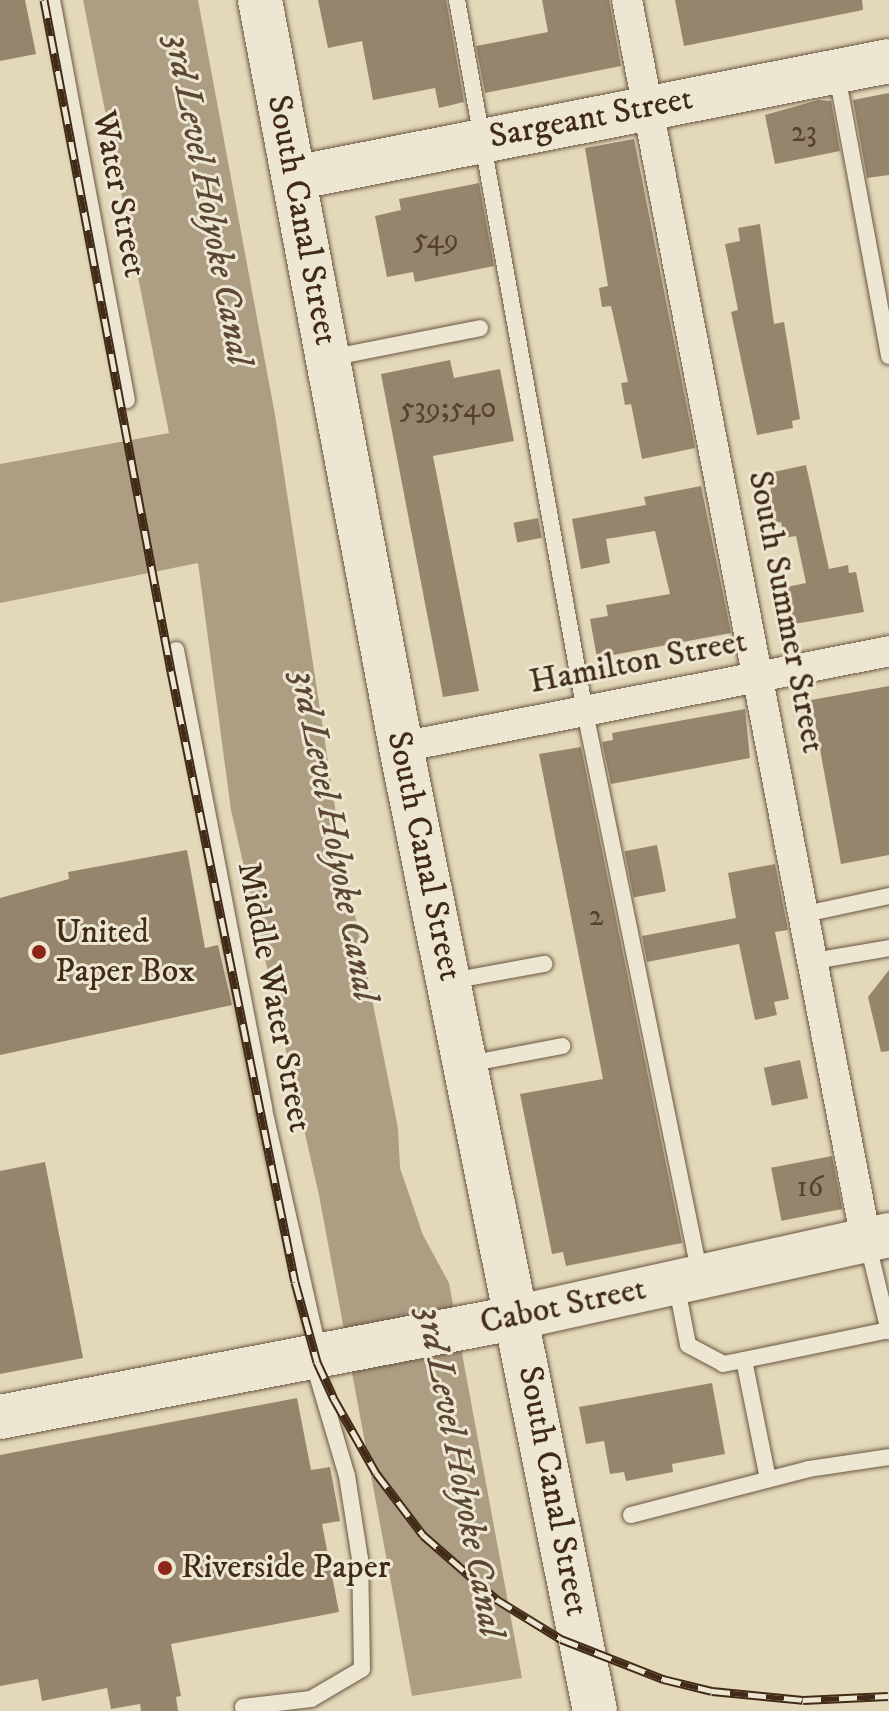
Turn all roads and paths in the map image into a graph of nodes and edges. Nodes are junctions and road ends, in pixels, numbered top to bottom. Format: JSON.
{"nodes":[{"id":1,"x":52,"y":0,"type":"edge"},
{"id":2,"x":260,"y":0,"type":"edge"},
{"id":3,"x":457,"y":0,"type":"edge"},
{"id":4,"x":627,"y":0,"type":"edge"},
{"id":5,"x":889,"y":61,"type":"edge"},
{"id":6,"x":836,"y":71,"type":"junction"},
{"id":7,"x":648,"y":107,"type":"junction"},
{"id":8,"x":483,"y":140,"type":"junction"},
{"id":9,"x":294,"y":178,"type":"junction"},
{"id":10,"x":480,"y":328,"type":"dead end"},
{"id":11,"x":889,"y":356,"type":"edge"},
{"id":12,"x":328,"y":359,"type":"junction"},
{"id":13,"x":127,"y":400,"type":"dead end"},
{"id":14,"x":176,"y":650,"type":"dead end"},
{"id":15,"x":889,"y":651,"type":"edge"},
{"id":16,"x":760,"y":676,"type":"junction"},
{"id":17,"x":585,"y":712,"type":"junction"},
{"id":18,"x":401,"y":747,"type":"junction"},
{"id":19,"x":889,"y":896,"type":"edge"},
{"id":20,"x":805,"y":914,"type":"junction"},
{"id":21,"x":889,"y":948,"type":"edge"},
{"id":22,"x":814,"y":961,"type":"junction"},
{"id":23,"x":544,"y":964,"type":"dead end"},
{"id":24,"x":449,"y":981,"type":"junction"},
{"id":25,"x":562,"y":1046,"type":"dead end"},
{"id":26,"x":467,"y":1064,"type":"junction"},
{"id":27,"x":878,"y":1237,"type":"edge"},
{"id":28,"x":688,"y":1279,"type":"junction"},
{"id":29,"x":504,"y":1319,"type":"junction"},
{"id":30,"x":889,"y":1330,"type":"edge"},
{"id":31,"x":322,"y":1354,"type":"junction"},
{"id":32,"x":744,"y":1360,"type":"junction"},
{"id":33,"x":0,"y":1417,"type":"edge"},
{"id":34,"x":889,"y":1457,"type":"edge"},
{"id":35,"x":768,"y":1479,"type":"junction"},
{"id":36,"x":631,"y":1515,"type":"dead end"},
{"id":37,"x":243,"y":1707,"type":"dead end"},
{"id":38,"x":595,"y":1711,"type":"edge"}],
"edges":[{"from":1,"to":13,"type":"lane","name":"Water Street"},
{"from":2,"to":9,"type":"street","name":"South Canal Street"},
{"from":3,"to":8,"type":"lane"},
{"from":4,"to":7,"type":"street","name":"South Summer Street"},
{"from":5,"to":6,"type":"street","name":"Sargeant Street"},
{"from":6,"to":7,"type":"street","name":"Sargeant Street"},
{"from":6,"to":11,"type":"lane"},
{"from":7,"to":8,"type":"street","name":"Sargeant Street"},
{"from":7,"to":16,"type":"street","name":"South Summer Street"},
{"from":8,"to":9,"type":"street","name":"Sargeant Street"},
{"from":8,"to":17,"type":"lane"},
{"from":9,"to":12,"type":"street","name":"South Canal Street"},
{"from":10,"to":12,"type":"lane"},
{"from":12,"to":18,"type":"street","name":"South Canal Street"},
{"from":14,"to":31,"type":"lane","name":"Middle Water Street"},
{"from":15,"to":16,"type":"street","name":"Hamilton Street"},
{"from":16,"to":17,"type":"street","name":"Hamilton Street"},
{"from":16,"to":20,"type":"street","name":"South Summer Street"},
{"from":17,"to":18,"type":"street","name":"Hamilton Street"},
{"from":17,"to":28,"type":"lane"},
{"from":18,"to":24,"type":"street","name":"South Canal Street"},
{"from":19,"to":20,"type":"lane"},
{"from":20,"to":22,"type":"street","name":"South Summer Street"},
{"from":21,"to":22,"type":"lane"},
{"from":22,"to":27,"type":"street","name":"South Summer Street"},
{"from":23,"to":24,"type":"lane"},
{"from":24,"to":26,"type":"street","name":"South Canal Street"},
{"from":25,"to":26,"type":"lane"},
{"from":26,"to":29,"type":"street","name":"South Canal Street"},
{"from":27,"to":28,"type":"street","name":"Cabot Street"},
{"from":27,"to":30,"type":"lane"},
{"from":28,"to":29,"type":"street","name":"Cabot Street"},
{"from":28,"to":32,"type":"lane"},
{"from":29,"to":31,"type":"street","name":"Cabot Street"},
{"from":29,"to":38,"type":"street","name":"South Canal Street"},
{"from":30,"to":32,"type":"lane"},
{"from":31,"to":33,"type":"street","name":"Cabot Street"},
{"from":31,"to":37,"type":"lane","name":"Middle Water Street"},
{"from":32,"to":35,"type":"lane"},
{"from":34,"to":35,"type":"lane"},
{"from":35,"to":36,"type":"lane"}]}
